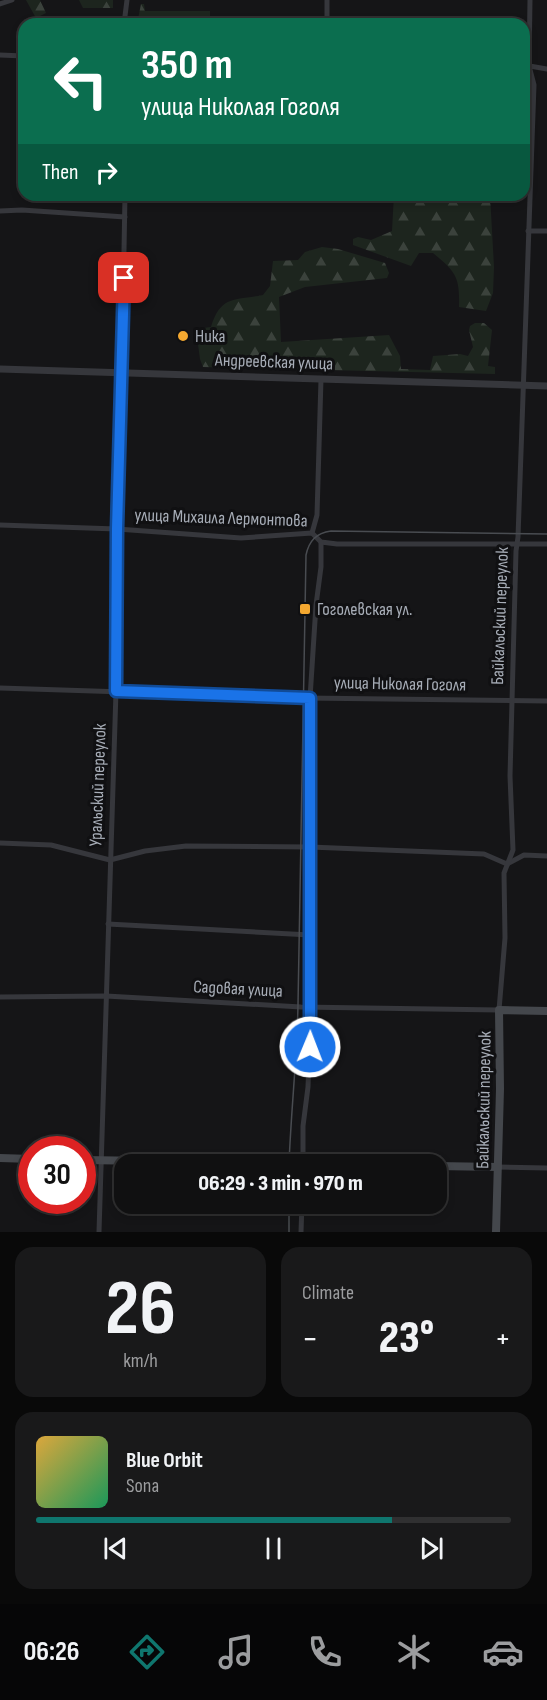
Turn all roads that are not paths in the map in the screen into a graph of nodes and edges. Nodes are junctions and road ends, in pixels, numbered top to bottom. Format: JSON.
{"nodes":[{"id":1,"x":12,"y":0,"type":"edge"},
{"id":2,"x":127,"y":0,"type":"edge"},
{"id":3,"x":327,"y":0,"type":"edge"},
{"id":4,"x":530,"y":0,"type":"edge"},
{"id":5,"x":0,"y":4,"type":"edge"},
{"id":6,"x":125,"y":18,"type":"edge"},
{"id":7,"x":327,"y":18,"type":"edge"},
{"id":8,"x":529,"y":18,"type":"edge"},
{"id":9,"x":0,"y":55,"type":"edge"},
{"id":10,"x":18,"y":56,"type":"edge"},
{"id":11,"x":530,"y":67,"type":"edge"},
{"id":12,"x":547,"y":69,"type":"edge"},
{"id":13,"x":530,"y":76,"type":"edge"},
{"id":14,"x":530,"y":182,"type":"edge"},
{"id":15,"x":125,"y":201,"type":"edge"},
{"id":16,"x":529,"y":201,"type":"edge"},
{"id":17,"x":0,"y":211,"type":"edge"},
{"id":18,"x":124,"y":217,"type":"junction"},
{"id":19,"x":528,"y":231,"type":"junction"},
{"id":20,"x":547,"y":231,"type":"edge"},
{"id":21,"x":0,"y":369,"type":"edge"},
{"id":22,"x":122,"y":372,"type":"junction"},
{"id":23,"x":321,"y":379,"type":"junction"},
{"id":24,"x":523,"y":386,"type":"junction"},
{"id":25,"x":547,"y":386,"type":"edge"},
{"id":26,"x":0,"y":525,"type":"edge"},
{"id":27,"x":117,"y":529,"type":"junction"},
{"id":28,"x":312,"y":533,"type":"junction"},
{"id":29,"x":321,"y":542,"type":"junction"},
{"id":30,"x":517,"y":544,"type":"junction"},
{"id":31,"x":547,"y":544,"type":"edge"},
{"id":32,"x":0,"y":688,"type":"edge"},
{"id":33,"x":116,"y":691,"type":"junction"},
{"id":34,"x":310,"y":698,"type":"junction"},
{"id":35,"x":512,"y":700,"type":"junction"},
{"id":36,"x":547,"y":701,"type":"edge"},
{"id":37,"x":0,"y":843,"type":"edge"},
{"id":38,"x":310,"y":847,"type":"junction"},
{"id":39,"x":547,"y":856,"type":"edge"},
{"id":40,"x":110,"y":860,"type":"junction"},
{"id":41,"x":507,"y":864,"type":"junction"},
{"id":42,"x":108,"y":924,"type":"junction"},
{"id":43,"x":310,"y":935,"type":"junction"},
{"id":44,"x":106,"y":996,"type":"junction"},
{"id":45,"x":0,"y":997,"type":"edge"},
{"id":46,"x":311,"y":1007,"type":"junction"},
{"id":47,"x":499,"y":1010,"type":"junction"},
{"id":48,"x":547,"y":1011,"type":"edge"},
{"id":49,"x":303,"y":1154,"type":"edge"},
{"id":50,"x":0,"y":1158,"type":"edge"},
{"id":51,"x":18,"y":1159,"type":"edge"},
{"id":52,"x":96,"y":1160,"type":"edge"},
{"id":53,"x":101,"y":1160,"type":"junction"},
{"id":54,"x":114,"y":1160,"type":"edge"},
{"id":55,"x":447,"y":1166,"type":"edge"},
{"id":56,"x":498,"y":1167,"type":"junction"},
{"id":57,"x":547,"y":1168,"type":"edge"},
{"id":58,"x":302,"y":1214,"type":"edge"},
{"id":59,"x":99,"y":1232,"type":"edge"},
{"id":60,"x":301,"y":1232,"type":"edge"},
{"id":61,"x":496,"y":1232,"type":"edge"}],
"edges":[{"from":1,"to":5,"type":"street"},
{"from":2,"to":6,"type":"street"},
{"from":3,"to":7,"type":"street"},
{"from":4,"to":8,"type":"street","name":"Байкальский переулок"},
{"from":9,"to":10,"type":"street"},
{"from":11,"to":12,"type":"street"},
{"from":13,"to":14,"type":"street","name":"Байкальский переулок"},
{"from":15,"to":18,"type":"street","name":"Уральский переулок"},
{"from":16,"to":19,"type":"street","name":"Байкальский переулок"},
{"from":17,"to":18,"type":"street"},
{"from":18,"to":22,"type":"street","name":"Уральский переулок"},
{"from":19,"to":20,"type":"street"},
{"from":19,"to":24,"type":"street","name":"Байкальский переулок"},
{"from":21,"to":22,"type":"street","name":"Андреевская улица"},
{"from":22,"to":23,"type":"street","name":"Андреевская улица"},
{"from":22,"to":27,"type":"street","name":"Уральский переулок"},
{"from":23,"to":24,"type":"street","name":"Андреевская улица"},
{"from":23,"to":28,"type":"street"},
{"from":24,"to":25,"type":"street","name":"Андреевская улица"},
{"from":24,"to":30,"type":"street","name":"Байкальский переулок"},
{"from":26,"to":27,"type":"street","name":"улица Михаила Лермонтова"},
{"from":27,"to":28,"type":"street","name":"улица Михаила Лермонтова"},
{"from":27,"to":33,"type":"street","name":"Уральский переулок"},
{"from":28,"to":29,"type":"street","name":"улица Михаила Лермонтова"},
{"from":29,"to":30,"type":"street","name":"улица Михаила Лермонтова"},
{"from":29,"to":34,"type":"street"},
{"from":30,"to":31,"type":"street","name":"улица Михаила Лермонтова"},
{"from":30,"to":35,"type":"street","name":"Байкальский переулок"},
{"from":32,"to":33,"type":"street","name":"улица Николая Гоголя"},
{"from":33,"to":34,"type":"street","name":"улица Николая Гоголя"},
{"from":33,"to":40,"type":"street","name":"Уральский переулок"},
{"from":34,"to":35,"type":"street","name":"улица Николая Гоголя"},
{"from":34,"to":38,"type":"street"},
{"from":35,"to":36,"type":"street","name":"улица Николая Гоголя"},
{"from":35,"to":41,"type":"street","name":"Байкальский переулок"},
{"from":37,"to":40,"type":"street"},
{"from":38,"to":40,"type":"street"},
{"from":38,"to":41,"type":"street"},
{"from":38,"to":43,"type":"street"},
{"from":39,"to":41,"type":"street"},
{"from":40,"to":42,"type":"street","name":"Уральский переулок"},
{"from":41,"to":47,"type":"street","name":"Байкальский переулок"},
{"from":42,"to":43,"type":"street"},
{"from":42,"to":44,"type":"street","name":"Уральский переулок"},
{"from":43,"to":46,"type":"street"},
{"from":44,"to":45,"type":"street","name":"Садовая улица"},
{"from":44,"to":46,"type":"street","name":"Садовая улица"},
{"from":44,"to":53,"type":"street","name":"Уральский переулок"},
{"from":46,"to":47,"type":"street","name":"Садовая улица"},
{"from":46,"to":49,"type":"street"},
{"from":47,"to":48,"type":"main road","name":"Садовая улица"},
{"from":47,"to":56,"type":"main road","name":"Байкальский переулок"},
{"from":50,"to":51,"type":"main road"},
{"from":52,"to":53,"type":"main road"},
{"from":53,"to":54,"type":"main road"},
{"from":53,"to":59,"type":"street","name":"Уральский переулок"},
{"from":55,"to":56,"type":"main road"},
{"from":56,"to":57,"type":"street"},
{"from":56,"to":61,"type":"main road","name":"Байкальский переулок"},
{"from":58,"to":60,"type":"street"}]}
